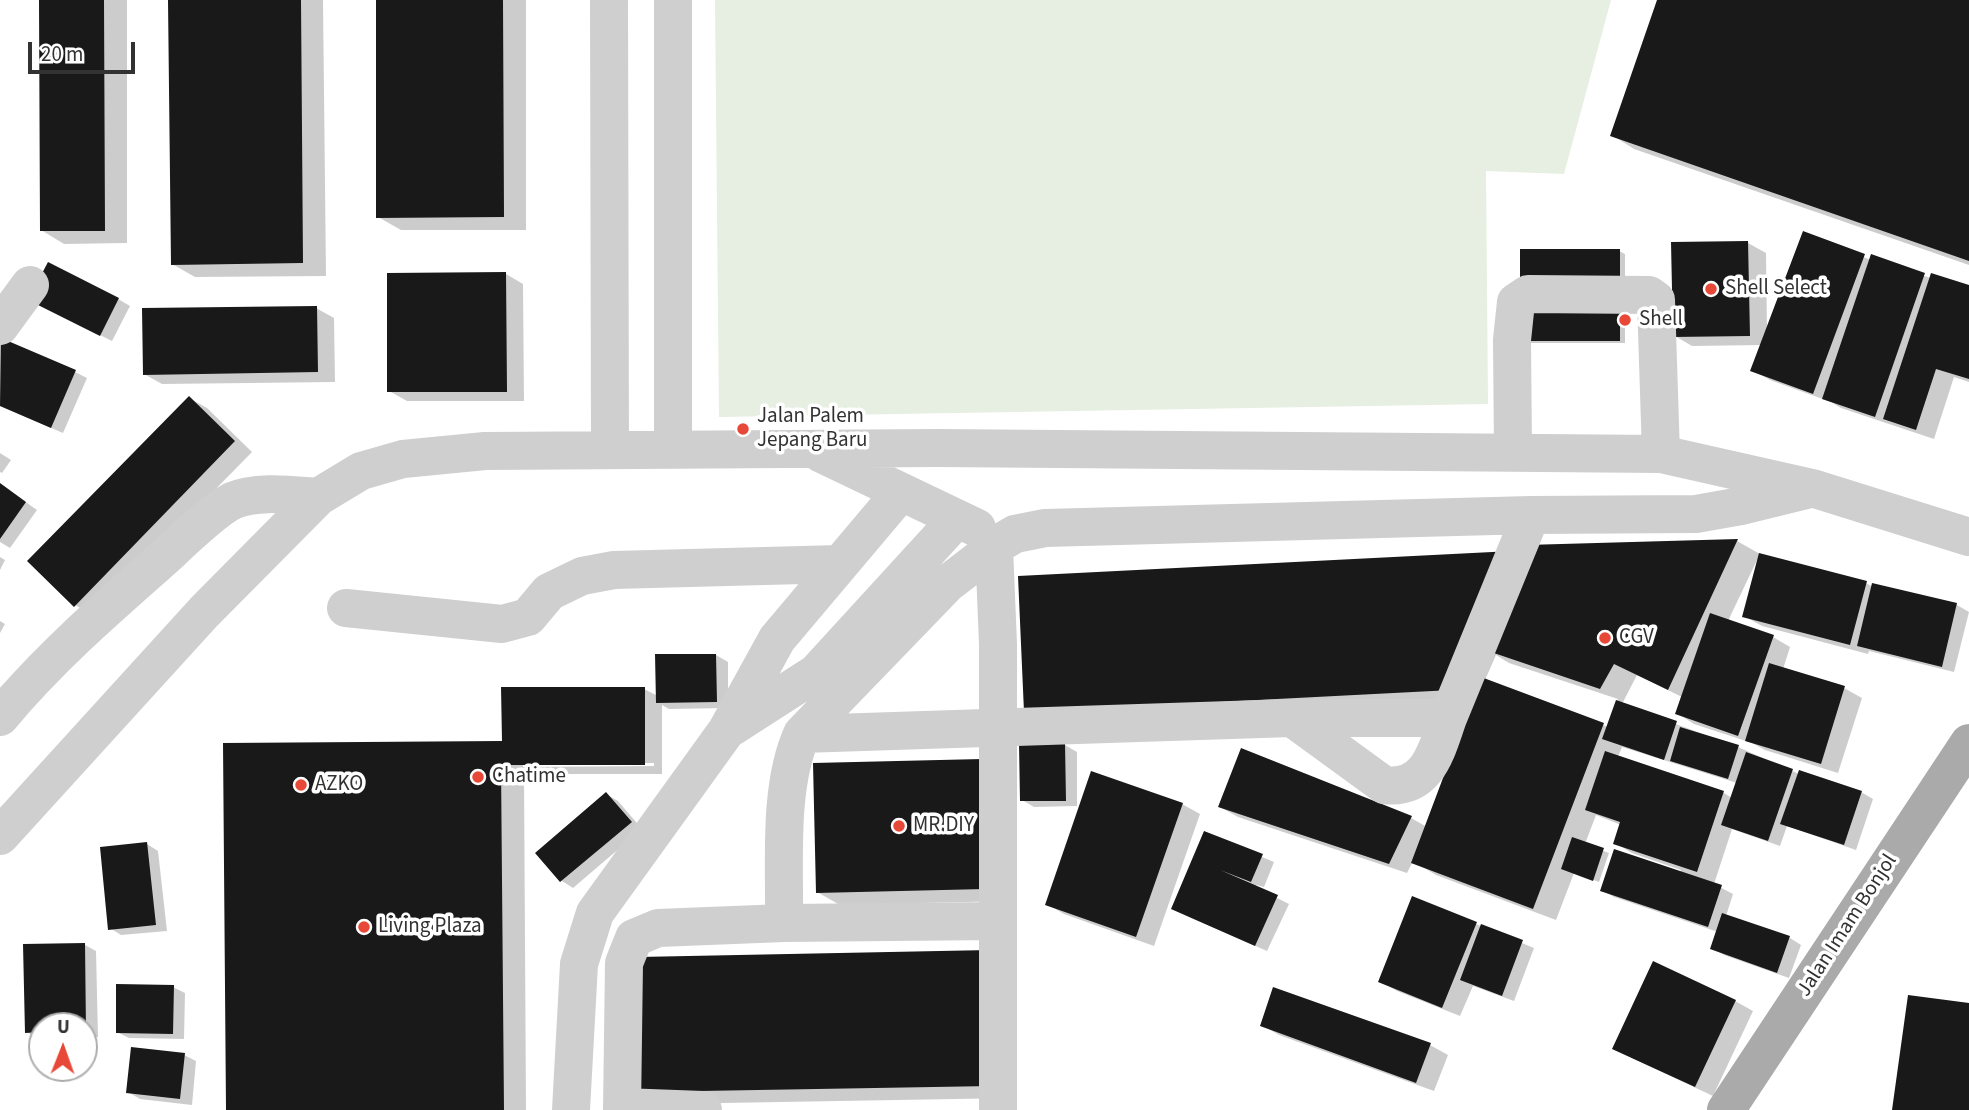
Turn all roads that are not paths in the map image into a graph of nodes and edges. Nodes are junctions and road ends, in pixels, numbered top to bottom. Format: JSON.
{"nodes":[{"id":1,"x":609,"y":0,"type":"edge"},
{"id":2,"x":673,"y":0,"type":"edge"},
{"id":3,"x":30,"y":285,"type":"dead end"},
{"id":4,"x":0,"y":326,"type":"edge"},
{"id":5,"x":673,"y":449,"type":"junction"},
{"id":6,"x":811,"y":449,"type":"junction"},
{"id":7,"x":610,"y":450,"type":"junction"},
{"id":8,"x":1513,"y":452,"type":"junction"},
{"id":9,"x":1661,"y":454,"type":"junction"},
{"id":10,"x":1812,"y":488,"type":"junction"},
{"id":11,"x":901,"y":492,"type":"junction"},
{"id":12,"x":318,"y":497,"type":"junction"},
{"id":13,"x":1531,"y":516,"type":"junction"},
{"id":14,"x":957,"y":519,"type":"junction"},
{"id":15,"x":1969,"y":537,"type":"edge"},
{"id":16,"x":998,"y":544,"type":"junction"},
{"id":17,"x":840,"y":564,"type":"junction"},
{"id":18,"x":346,"y":608,"type":"dead end"},
{"id":19,"x":0,"y":717,"type":"edge"},
{"id":20,"x":1292,"y":718,"type":"junction"},
{"id":21,"x":1448,"y":718,"type":"junction"},
{"id":22,"x":998,"y":727,"type":"junction"},
{"id":23,"x":727,"y":730,"type":"junction"},
{"id":24,"x":802,"y":734,"type":"junction"},
{"id":25,"x":1969,"y":743,"type":"edge"},
{"id":26,"x":0,"y":836,"type":"edge"},
{"id":27,"x":998,"y":921,"type":"junction"},
{"id":28,"x":784,"y":923,"type":"junction"},
{"id":29,"x":622,"y":1109,"type":"edge"},
{"id":30,"x":572,"y":1110,"type":"edge"},
{"id":31,"x":703,"y":1110,"type":"edge"},
{"id":32,"x":999,"y":1110,"type":"edge"},
{"id":33,"x":1726,"y":1110,"type":"edge"}],
"edges":[{"from":1,"to":7,"type":"street"},
{"from":2,"to":5,"type":"street"},
{"from":3,"to":4,"type":"street"},
{"from":5,"to":6,"type":"street"},
{"from":5,"to":7,"type":"street"},
{"from":6,"to":8,"type":"street"},
{"from":6,"to":11,"type":"street"},
{"from":7,"to":12,"type":"street"},
{"from":8,"to":9,"type":"street"},
{"from":8,"to":9,"type":"street"},
{"from":9,"to":10,"type":"street"},
{"from":10,"to":13,"type":"street"},
{"from":10,"to":15,"type":"street"},
{"from":11,"to":14,"type":"street"},
{"from":11,"to":17,"type":"street"},
{"from":12,"to":19,"type":"street"},
{"from":12,"to":26,"type":"street"},
{"from":13,"to":16,"type":"street"},
{"from":13,"to":21,"type":"street"},
{"from":14,"to":16,"type":"street"},
{"from":14,"to":23,"type":"street"},
{"from":16,"to":22,"type":"street"},
{"from":16,"to":24,"type":"street"},
{"from":17,"to":18,"type":"street"},
{"from":17,"to":23,"type":"street"},
{"from":20,"to":21,"type":"street"},
{"from":20,"to":21,"type":"street"},
{"from":20,"to":22,"type":"street"},
{"from":22,"to":24,"type":"street"},
{"from":22,"to":27,"type":"street"},
{"from":23,"to":30,"type":"street"},
{"from":24,"to":28,"type":"street"},
{"from":25,"to":33,"type":"main road","name":"Jalan Imam Bonjol"},
{"from":27,"to":28,"type":"street"},
{"from":27,"to":32,"type":"street"},
{"from":28,"to":29,"type":"street"},
{"from":29,"to":31,"type":"street"}]}
